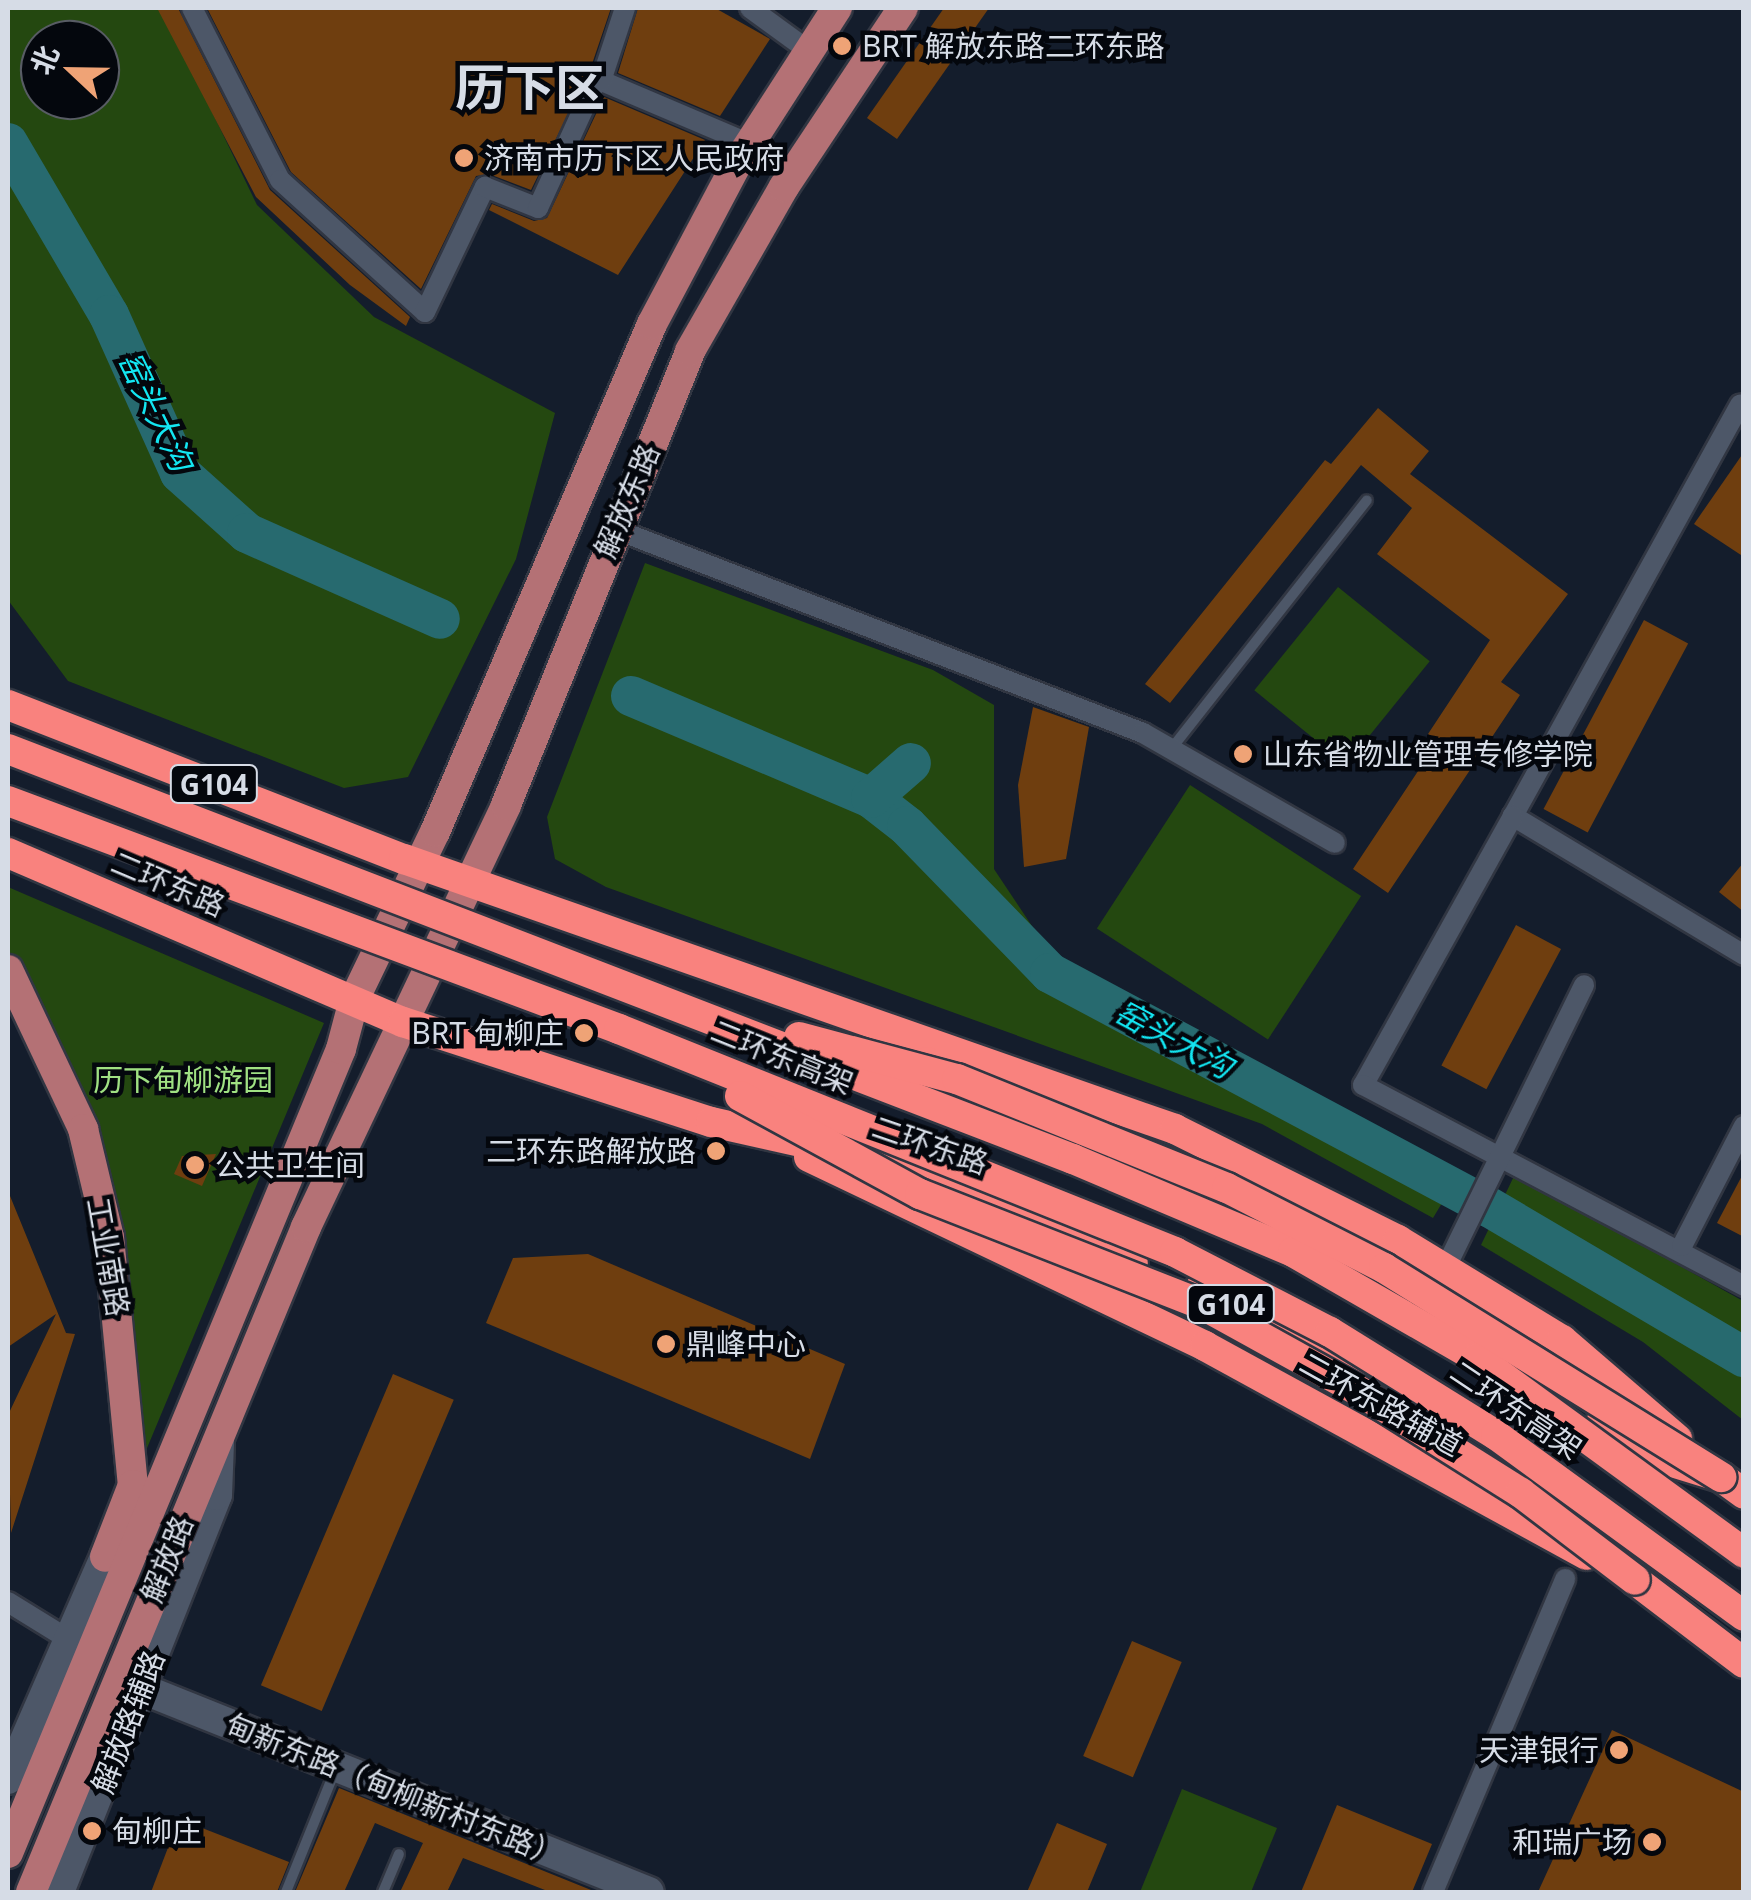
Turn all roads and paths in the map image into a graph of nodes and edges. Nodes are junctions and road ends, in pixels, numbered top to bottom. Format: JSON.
{"nodes":[{"id":1,"x":192,"y":8,"type":"edge"},
{"id":2,"x":624,"y":8,"type":"edge"},
{"id":3,"x":750,"y":8,"type":"edge"},
{"id":4,"x":837,"y":8,"type":"edge"},
{"id":5,"x":902,"y":8,"type":"edge"},
{"id":6,"x":810,"y":50,"type":"junction"},
{"id":7,"x":601,"y":80,"type":"junction"},
{"id":8,"x":750,"y":144,"type":"junction"},
{"id":9,"x":1740,"y":405,"type":"dead end"},
{"id":10,"x":1367,"y":500,"type":"dead end"},
{"id":11,"x":615,"y":529,"type":"junction"},
{"id":12,"x":8,"y":705,"type":"edge"},
{"id":13,"x":8,"y":748,"type":"edge"},
{"id":14,"x":1171,"y":749,"type":"junction"},
{"id":15,"x":8,"y":801,"type":"edge"},
{"id":16,"x":1513,"y":816,"type":"junction"},
{"id":17,"x":1335,"y":844,"type":"dead end"},
{"id":18,"x":8,"y":853,"type":"edge"},
{"id":19,"x":420,"y":863,"type":"junction"},
{"id":20,"x":469,"y":879,"type":"junction"},
{"id":21,"x":1744,"y":955,"type":"edge"},
{"id":22,"x":8,"y":970,"type":"edge"},
{"id":23,"x":1584,"y":985,"type":"dead end"},
{"id":24,"x":635,"y":994,"type":"junction"},
{"id":25,"x":354,"y":1000,"type":"junction"},
{"id":26,"x":403,"y":1022,"type":"junction"},
{"id":27,"x":619,"y":1030,"type":"junction"},
{"id":28,"x":908,"y":1036,"type":"junction"},
{"id":29,"x":1744,"y":1126,"type":"edge"},
{"id":30,"x":766,"y":1137,"type":"junction"},
{"id":31,"x":1498,"y":1158,"type":"junction"},
{"id":32,"x":273,"y":1215,"type":"junction"},
{"id":33,"x":306,"y":1227,"type":"junction"},
{"id":34,"x":1682,"y":1246,"type":"dead end"},
{"id":35,"x":1450,"y":1259,"type":"junction"},
{"id":36,"x":1744,"y":1286,"type":"edge"},
{"id":37,"x":219,"y":1434,"type":"junction"},
{"id":38,"x":1732,"y":1485,"type":"edge"},
{"id":39,"x":135,"y":1529,"type":"junction"},
{"id":40,"x":1744,"y":1553,"type":"edge"},
{"id":41,"x":104,"y":1557,"type":"joint"},
{"id":42,"x":1565,"y":1579,"type":"dead end"},
{"id":43,"x":1635,"y":1580,"type":"junction"},
{"id":44,"x":8,"y":1602,"type":"edge"},
{"id":45,"x":1744,"y":1616,"type":"edge"},
{"id":46,"x":68,"y":1639,"type":"junction"},
{"id":47,"x":1744,"y":1663,"type":"edge"},
{"id":48,"x":140,"y":1688,"type":"junction"},
{"id":49,"x":336,"y":1767,"type":"junction"},
{"id":50,"x":8,"y":1776,"type":"edge"},
{"id":51,"x":8,"y":1853,"type":"edge"},
{"id":52,"x":399,"y":1854,"type":"dead end"},
{"id":53,"x":31,"y":1892,"type":"edge"},
{"id":54,"x":59,"y":1892,"type":"edge"},
{"id":55,"x":286,"y":1892,"type":"edge"},
{"id":56,"x":382,"y":1892,"type":"edge"},
{"id":57,"x":649,"y":1892,"type":"edge"},
{"id":58,"x":1433,"y":1892,"type":"edge"}],
"edges":[{"from":1,"to":7,"type":"street"},
{"from":2,"to":7,"type":"street"},
{"from":3,"to":6,"type":"street"},
{"from":4,"to":6,"type":"main road","name":"解放东路"},
{"from":5,"to":11,"type":"main road","name":"解放东路"},
{"from":6,"to":8,"type":"main road","name":"解放东路"},
{"from":7,"to":8,"type":"street"},
{"from":8,"to":19,"type":"main road","name":"解放东路"},
{"from":9,"to":16,"type":"street"},
{"from":10,"to":14,"type":"lane"},
{"from":11,"to":14,"type":"street"},
{"from":11,"to":20,"type":"main road","name":"解放东路"},
{"from":12,"to":19,"type":"highway","number":"G104"},
{"from":13,"to":24,"type":"highway","name":"二环东高架","bridge":true},
{"from":14,"to":17,"type":"street"},
{"from":15,"to":27,"type":"highway","name":"二环东高架","bridge":true},
{"from":16,"to":21,"type":"street"},
{"from":16,"to":31,"type":"street"},
{"from":18,"to":25,"type":"highway","name":"二环东路","number":"G104"},
{"from":19,"to":20,"type":"highway","number":"G104"},
{"from":19,"to":25,"type":"main road","name":"解放东路"},
{"from":20,"to":26,"type":"main road","name":"解放东路"},
{"from":20,"to":28,"type":"highway","number":"G104"},
{"from":22,"to":39,"type":"main road","name":"工业南路"},
{"from":23,"to":31,"type":"street"},
{"from":24,"to":38,"type":"highway","bridge":true},
{"from":24,"to":40,"type":"highway","name":"二环东高架","bridge":true},
{"from":25,"to":26,"type":"highway","name":"二环东路","number":"G104"},
{"from":25,"to":32,"type":"main road","name":"解放路"},
{"from":26,"to":30,"type":"highway","name":"二环东路","number":"G104"},
{"from":26,"to":33,"type":"main road","name":"解放路"},
{"from":27,"to":43,"type":"highway","bridge":true},
{"from":27,"to":45,"type":"highway","name":"二环东高架","bridge":true},
{"from":28,"to":35,"type":"highway"},
{"from":28,"to":38,"type":"highway","name":"二环东路"},
{"from":29,"to":34,"type":"street"},
{"from":30,"to":43,"type":"highway","name":"二环东路辅道"},
{"from":30,"to":43,"type":"highway","name":"二环东路","number":"G104"},
{"from":31,"to":35,"type":"street"},
{"from":31,"to":36,"type":"street"},
{"from":32,"to":33,"type":"main road"},
{"from":32,"to":39,"type":"main road","name":"解放路"},
{"from":33,"to":37,"type":"main road","name":"解放路"},
{"from":35,"to":38,"type":"highway"},
{"from":37,"to":48,"type":"street","name":"解放路辅路"},
{"from":37,"to":53,"type":"main road","name":"解放路"},
{"from":39,"to":41,"type":"main road"},
{"from":39,"to":51,"type":"main road","name":"解放路"},
{"from":41,"to":46,"type":"street"},
{"from":42,"to":58,"type":"street"},
{"from":43,"to":47,"type":"highway","name":"二环东路","number":"G104"},
{"from":44,"to":46,"type":"street"},
{"from":46,"to":50,"type":"street"},
{"from":48,"to":49,"type":"street","name":"甸新东路（甸柳新村东路）"},
{"from":48,"to":54,"type":"street","name":"解放路辅路"},
{"from":49,"to":55,"type":"lane"},
{"from":49,"to":57,"type":"street","name":"甸新东路（甸柳新村东路）"},
{"from":52,"to":56,"type":"lane"}]}
